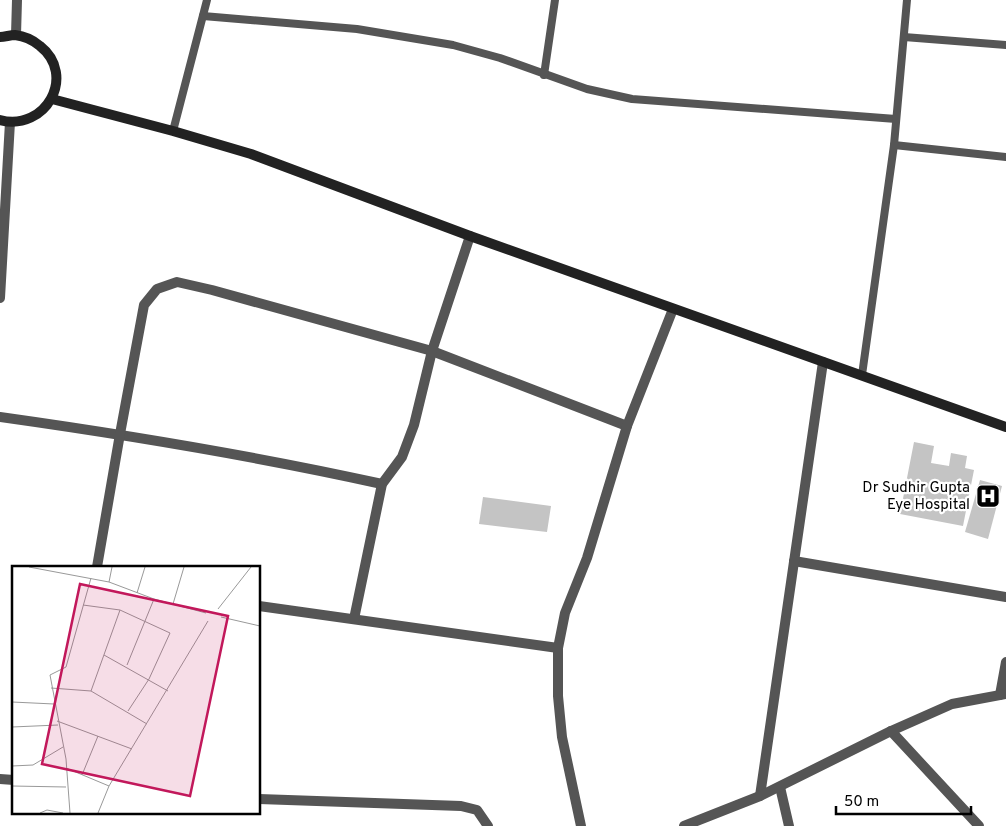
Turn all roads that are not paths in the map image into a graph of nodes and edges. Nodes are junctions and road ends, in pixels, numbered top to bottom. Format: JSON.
{"nodes":[{"id":1,"x":17,"y":0,"type":"edge"},
{"id":2,"x":207,"y":0,"type":"edge"},
{"id":3,"x":555,"y":0,"type":"edge"},
{"id":4,"x":907,"y":0,"type":"edge"},
{"id":5,"x":203,"y":16,"type":"junction"},
{"id":6,"x":16,"y":35,"type":"junction"},
{"id":7,"x":904,"y":37,"type":"junction"},
{"id":8,"x":0,"y":38,"type":"edge"},
{"id":9,"x":1006,"y":45,"type":"edge"},
{"id":10,"x":544,"y":75,"type":"junction"},
{"id":11,"x":52,"y":99,"type":"junction"},
{"id":12,"x":896,"y":119,"type":"junction"},
{"id":13,"x":5,"y":121,"type":"edge"},
{"id":14,"x":173,"y":131,"type":"junction"},
{"id":15,"x":894,"y":145,"type":"junction"},
{"id":16,"x":1006,"y":157,"type":"edge"},
{"id":17,"x":470,"y":236,"type":"junction"},
{"id":18,"x":0,"y":298,"type":"edge"},
{"id":19,"x":673,"y":309,"type":"junction"},
{"id":20,"x":432,"y":351,"type":"junction"},
{"id":21,"x":823,"y":362,"type":"junction"},
{"id":22,"x":862,"y":375,"type":"junction"},
{"id":23,"x":0,"y":417,"type":"edge"},
{"id":24,"x":627,"y":426,"type":"junction"},
{"id":25,"x":1006,"y":427,"type":"edge"},
{"id":26,"x":120,"y":434,"type":"junction"},
{"id":27,"x":382,"y":484,"type":"junction"},
{"id":28,"x":794,"y":561,"type":"junction"},
{"id":29,"x":97,"y":566,"type":"edge"},
{"id":30,"x":1006,"y":597,"type":"edge"},
{"id":31,"x":260,"y":606,"type":"edge"},
{"id":32,"x":354,"y":619,"type":"junction"},
{"id":33,"x":558,"y":648,"type":"junction"},
{"id":34,"x":1006,"y":662,"type":"edge"},
{"id":35,"x":1003,"y":695,"type":"edge"},
{"id":36,"x":891,"y":731,"type":"junction"},
{"id":37,"x":780,"y":787,"type":"junction"},
{"id":38,"x":760,"y":796,"type":"junction"},
{"id":39,"x":260,"y":799,"type":"edge"},
{"id":40,"x":488,"y":826,"type":"edge"},
{"id":41,"x":581,"y":826,"type":"edge"},
{"id":42,"x":684,"y":826,"type":"edge"},
{"id":43,"x":789,"y":826,"type":"edge"},
{"id":44,"x":979,"y":826,"type":"edge"}],
"edges":[{"from":1,"to":6,"type":"street"},
{"from":2,"to":5,"type":"lane"},
{"from":3,"to":10,"type":"lane"},
{"from":4,"to":7,"type":"lane"},
{"from":5,"to":10,"type":"lane"},
{"from":5,"to":14,"type":"lane"},
{"from":6,"to":8,"type":"street"},
{"from":6,"to":11,"type":"street"},
{"from":7,"to":9,"type":"lane"},
{"from":7,"to":12,"type":"lane"},
{"from":10,"to":12,"type":"lane"},
{"from":11,"to":13,"type":"street"},
{"from":11,"to":14,"type":"street"},
{"from":12,"to":15,"type":"lane"},
{"from":13,"to":18,"type":"street"},
{"from":14,"to":17,"type":"street"},
{"from":15,"to":16,"type":"lane"},
{"from":15,"to":22,"type":"lane"},
{"from":17,"to":19,"type":"street"},
{"from":17,"to":20,"type":"street"},
{"from":19,"to":21,"type":"street"},
{"from":19,"to":24,"type":"street"},
{"from":20,"to":24,"type":"street"},
{"from":20,"to":26,"type":"street"},
{"from":20,"to":27,"type":"street"},
{"from":21,"to":22,"type":"street"},
{"from":21,"to":28,"type":"street"},
{"from":22,"to":25,"type":"street"},
{"from":23,"to":26,"type":"street"},
{"from":24,"to":33,"type":"street"},
{"from":26,"to":27,"type":"street"},
{"from":26,"to":29,"type":"street"},
{"from":27,"to":32,"type":"street"},
{"from":28,"to":30,"type":"street"},
{"from":28,"to":38,"type":"street"},
{"from":31,"to":32,"type":"street"},
{"from":32,"to":33,"type":"street"},
{"from":33,"to":41,"type":"street"},
{"from":34,"to":35,"type":"street"},
{"from":35,"to":36,"type":"street"},
{"from":36,"to":37,"type":"street"},
{"from":36,"to":44,"type":"street"},
{"from":37,"to":38,"type":"street"},
{"from":37,"to":43,"type":"street"},
{"from":38,"to":42,"type":"street"},
{"from":39,"to":40,"type":"street"}]}
